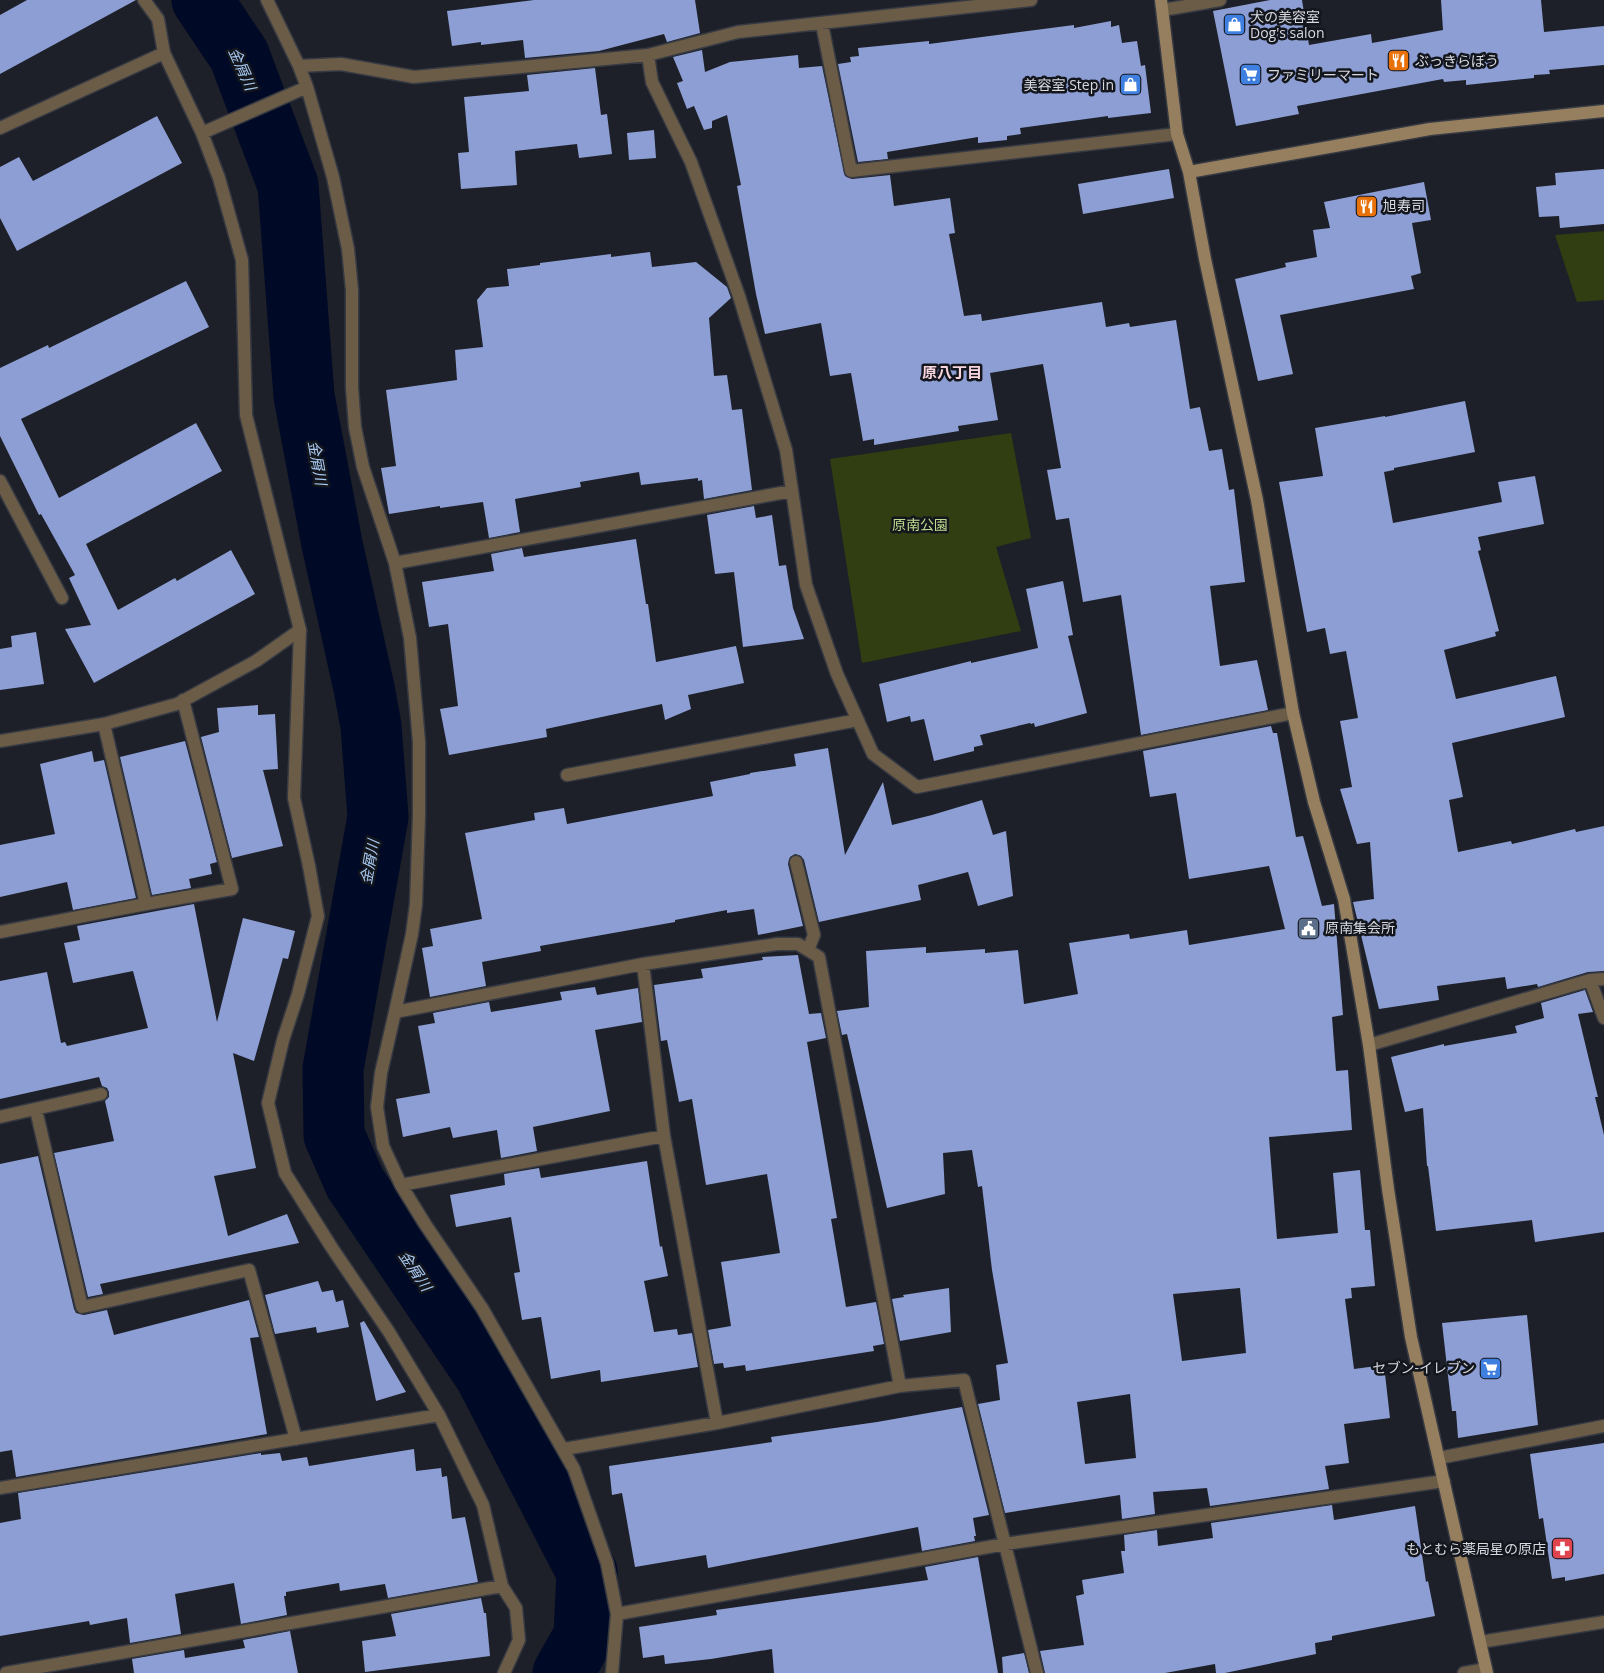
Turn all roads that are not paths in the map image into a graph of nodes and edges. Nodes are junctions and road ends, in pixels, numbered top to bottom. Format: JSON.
{"nodes":[{"id":1,"x":144,"y":0,"type":"edge"},
{"id":2,"x":267,"y":0,"type":"edge"},
{"id":3,"x":1032,"y":0,"type":"edge"},
{"id":4,"x":1220,"y":0,"type":"edge"},
{"id":5,"x":1162,"y":5,"type":"edge"},
{"id":6,"x":822,"y":24,"type":"junction"},
{"id":7,"x":164,"y":53,"type":"junction"},
{"id":8,"x":648,"y":56,"type":"junction"},
{"id":9,"x":299,"y":66,"type":"junction"},
{"id":10,"x":307,"y":87,"type":"junction"},
{"id":11,"x":1604,"y":111,"type":"edge"},
{"id":12,"x":0,"y":128,"type":"edge"},
{"id":13,"x":202,"y":133,"type":"junction"},
{"id":14,"x":1177,"y":134,"type":"junction"},
{"id":15,"x":1189,"y":172,"type":"junction"},
{"id":16,"x":0,"y":481,"type":"edge"},
{"id":17,"x":792,"y":491,"type":"junction"},
{"id":18,"x":395,"y":563,"type":"junction"},
{"id":19,"x":62,"y":598,"type":"dead end"},
{"id":20,"x":300,"y":630,"type":"junction"},
{"id":21,"x":183,"y":700,"type":"junction"},
{"id":22,"x":1293,"y":713,"type":"junction"},
{"id":23,"x":858,"y":720,"type":"junction"},
{"id":24,"x":104,"y":724,"type":"junction"},
{"id":25,"x":0,"y":741,"type":"edge"},
{"id":26,"x":567,"y":775,"type":"dead end"},
{"id":27,"x":796,"y":862,"type":"dead end"},
{"id":28,"x":146,"y":904,"type":"junction"},
{"id":29,"x":0,"y":932,"type":"edge"},
{"id":30,"x":808,"y":950,"type":"junction"},
{"id":31,"x":643,"y":964,"type":"junction"},
{"id":32,"x":1604,"y":979,"type":"edge"},
{"id":33,"x":1590,"y":980,"type":"junction"},
{"id":34,"x":395,"y":1012,"type":"junction"},
{"id":35,"x":1604,"y":1018,"type":"edge"},
{"id":36,"x":1369,"y":1045,"type":"junction"},
{"id":37,"x":101,"y":1094,"type":"dead end"},
{"id":38,"x":36,"y":1110,"type":"junction"},
{"id":39,"x":0,"y":1117,"type":"edge"},
{"id":40,"x":664,"y":1136,"type":"junction"},
{"id":41,"x":401,"y":1185,"type":"junction"},
{"id":42,"x":900,"y":1386,"type":"junction"},
{"id":43,"x":440,"y":1415,"type":"junction"},
{"id":44,"x":717,"y":1423,"type":"junction"},
{"id":45,"x":1604,"y":1426,"type":"edge"},
{"id":46,"x":296,"y":1439,"type":"junction"},
{"id":47,"x":564,"y":1449,"type":"junction"},
{"id":48,"x":1439,"y":1458,"type":"junction"},
{"id":49,"x":1444,"y":1481,"type":"junction"},
{"id":50,"x":0,"y":1488,"type":"edge"},
{"id":51,"x":1005,"y":1544,"type":"junction"},
{"id":52,"x":502,"y":1586,"type":"junction"},
{"id":53,"x":617,"y":1614,"type":"junction"},
{"id":54,"x":1604,"y":1622,"type":"edge"},
{"id":55,"x":1480,"y":1642,"type":"junction"},
{"id":56,"x":1486,"y":1671,"type":"edge"},
{"id":57,"x":6,"y":1673,"type":"edge"},
{"id":58,"x":504,"y":1673,"type":"edge"},
{"id":59,"x":612,"y":1673,"type":"edge"},
{"id":60,"x":1037,"y":1673,"type":"edge"},
{"id":61,"x":1464,"y":1673,"type":"edge"}],
"edges":[{"from":1,"to":7,"type":"street"},
{"from":2,"to":9,"type":"street"},
{"from":3,"to":6,"type":"street"},
{"from":4,"to":5,"type":"street"},
{"from":5,"to":14,"type":"street"},
{"from":6,"to":8,"type":"street"},
{"from":6,"to":14,"type":"street"},
{"from":7,"to":12,"type":"street"},
{"from":7,"to":13,"type":"street"},
{"from":8,"to":9,"type":"street"},
{"from":8,"to":17,"type":"street"},
{"from":9,"to":10,"type":"street"},
{"from":10,"to":13,"type":"street"},
{"from":10,"to":18,"type":"street"},
{"from":11,"to":15,"type":"street"},
{"from":13,"to":20,"type":"street"},
{"from":14,"to":15,"type":"street"},
{"from":15,"to":22,"type":"street"},
{"from":16,"to":19,"type":"street"},
{"from":17,"to":18,"type":"street"},
{"from":17,"to":23,"type":"street"},
{"from":18,"to":34,"type":"street"},
{"from":20,"to":21,"type":"street"},
{"from":20,"to":43,"type":"street"},
{"from":21,"to":24,"type":"street"},
{"from":21,"to":28,"type":"street"},
{"from":22,"to":23,"type":"street"},
{"from":22,"to":36,"type":"street"},
{"from":23,"to":26,"type":"street"},
{"from":24,"to":25,"type":"street"},
{"from":24,"to":28,"type":"street"},
{"from":27,"to":30,"type":"street"},
{"from":28,"to":29,"type":"street"},
{"from":30,"to":31,"type":"street"},
{"from":30,"to":42,"type":"street"},
{"from":31,"to":34,"type":"street"},
{"from":31,"to":40,"type":"street"},
{"from":32,"to":33,"type":"street"},
{"from":33,"to":35,"type":"street"},
{"from":33,"to":36,"type":"street"},
{"from":34,"to":41,"type":"street"},
{"from":36,"to":48,"type":"street"},
{"from":37,"to":38,"type":"street"},
{"from":38,"to":39,"type":"street"},
{"from":38,"to":46,"type":"street"},
{"from":40,"to":41,"type":"street"},
{"from":40,"to":44,"type":"street"},
{"from":41,"to":47,"type":"street"},
{"from":42,"to":44,"type":"street"},
{"from":42,"to":51,"type":"street"},
{"from":43,"to":46,"type":"street"},
{"from":43,"to":52,"type":"street"},
{"from":44,"to":47,"type":"street"},
{"from":45,"to":48,"type":"street"},
{"from":46,"to":50,"type":"street"},
{"from":47,"to":53,"type":"street"},
{"from":48,"to":49,"type":"street"},
{"from":49,"to":51,"type":"street"},
{"from":49,"to":55,"type":"street"},
{"from":51,"to":53,"type":"street"},
{"from":51,"to":60,"type":"street"},
{"from":52,"to":57,"type":"street"},
{"from":52,"to":58,"type":"street"},
{"from":53,"to":59,"type":"street"},
{"from":54,"to":55,"type":"street"},
{"from":55,"to":56,"type":"street"},
{"from":56,"to":61,"type":"street"}]}
